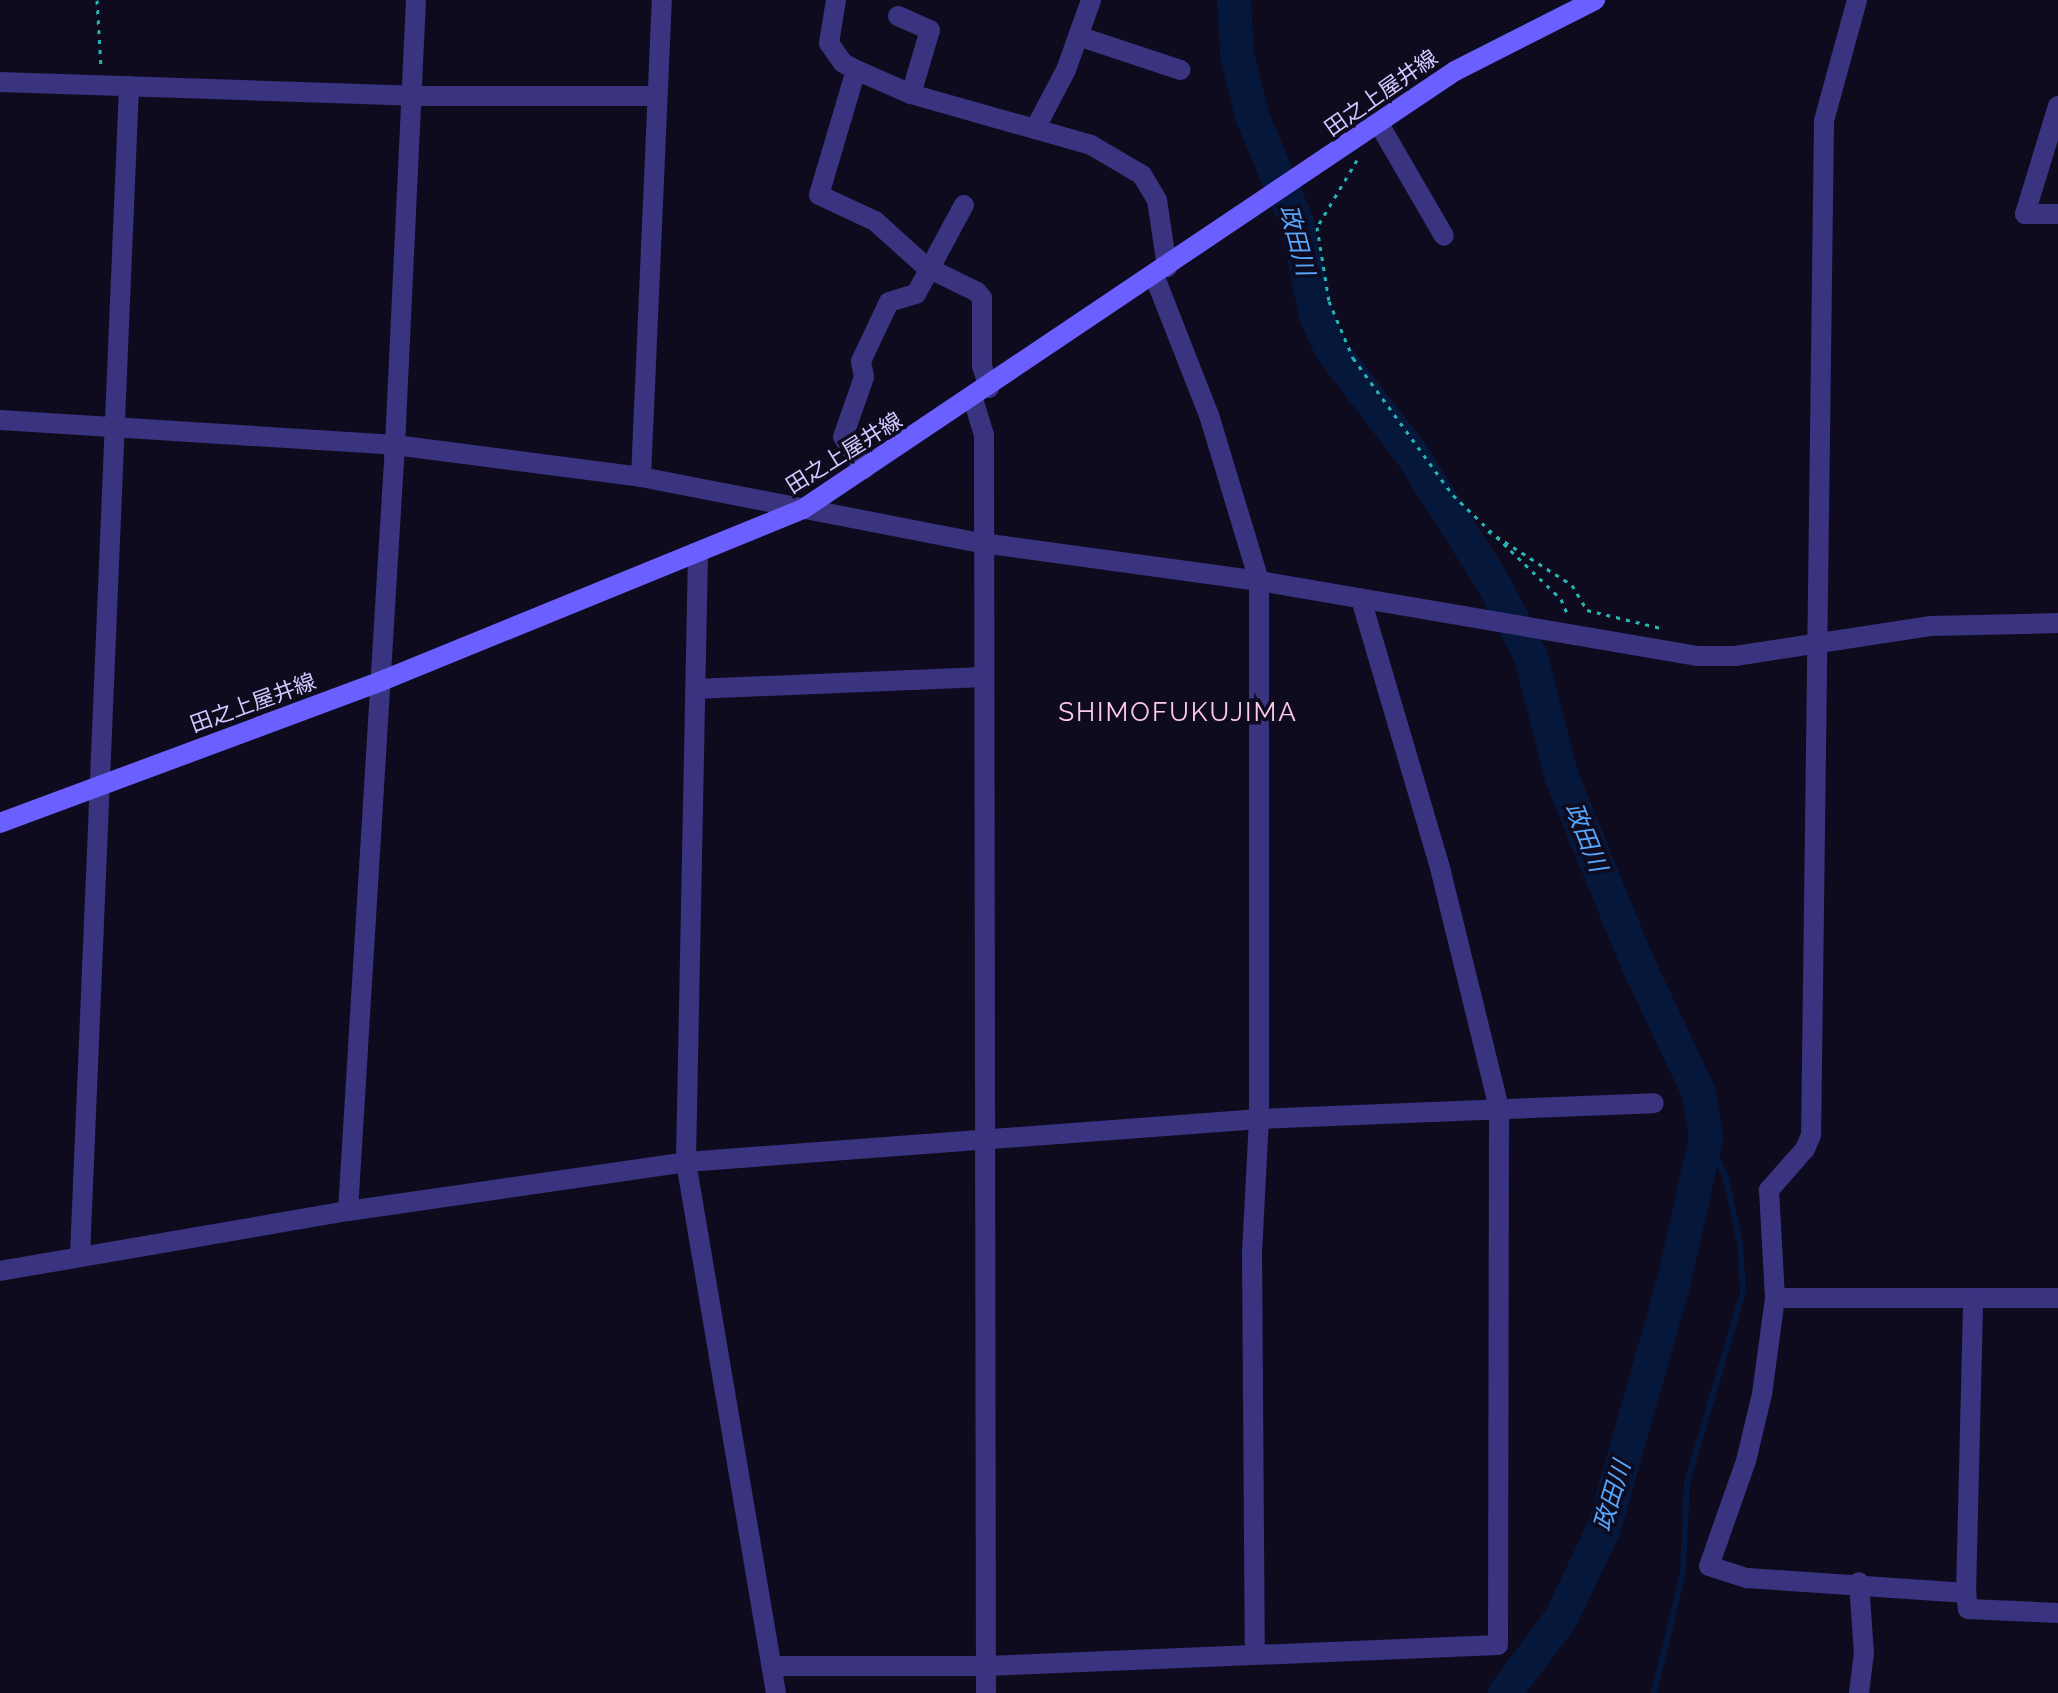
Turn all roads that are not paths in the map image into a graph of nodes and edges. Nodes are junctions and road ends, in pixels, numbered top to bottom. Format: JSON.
{"nodes":[{"id":1,"x":416,"y":0,"type":"edge"},
{"id":2,"x":662,"y":0,"type":"edge"},
{"id":3,"x":836,"y":0,"type":"edge"},
{"id":4,"x":1091,"y":0,"type":"edge"},
{"id":5,"x":1595,"y":0,"type":"edge"},
{"id":6,"x":1857,"y":0,"type":"edge"},
{"id":7,"x":898,"y":16,"type":"dead end"},
{"id":8,"x":1078,"y":36,"type":"junction"},
{"id":9,"x":856,"y":70,"type":"junction"},
{"id":10,"x":1181,"y":70,"type":"dead end"},
{"id":11,"x":0,"y":82,"type":"edge"},
{"id":12,"x":129,"y":86,"type":"junction"},
{"id":13,"x":911,"y":94,"type":"junction"},
{"id":14,"x":414,"y":96,"type":"junction"},
{"id":15,"x":657,"y":96,"type":"junction"},
{"id":16,"x":2058,"y":106,"type":"edge"},
{"id":17,"x":1379,"y":124,"type":"junction"},
{"id":18,"x":1035,"y":129,"type":"junction"},
{"id":19,"x":964,"y":205,"type":"dead end"},
{"id":20,"x":2058,"y":214,"type":"edge"},
{"id":21,"x":1444,"y":236,"type":"dead end"},
{"id":22,"x":930,"y":269,"type":"junction"},
{"id":23,"x":1160,"y":271,"type":"junction"},
{"id":24,"x":981,"y":393,"type":"junction"},
{"id":25,"x":0,"y":420,"type":"edge"},
{"id":26,"x":114,"y":428,"type":"junction"},
{"id":27,"x":395,"y":445,"type":"junction"},
{"id":28,"x":864,"y":469,"type":"junction"},
{"id":29,"x":641,"y":477,"type":"junction"},
{"id":30,"x":803,"y":509,"type":"junction"},
{"id":31,"x":982,"y":543,"type":"junction"},
{"id":32,"x":698,"y":552,"type":"junction"},
{"id":33,"x":1259,"y":581,"type":"junction"},
{"id":34,"x":1361,"y":599,"type":"junction"},
{"id":35,"x":2058,"y":623,"type":"edge"},
{"id":36,"x":1818,"y":643,"type":"junction"},
{"id":37,"x":984,"y":677,"type":"junction"},
{"id":38,"x":379,"y":682,"type":"junction"},
{"id":39,"x":695,"y":689,"type":"junction"},
{"id":40,"x":100,"y":786,"type":"junction"},
{"id":41,"x":0,"y":823,"type":"edge"},
{"id":42,"x":1654,"y":1103,"type":"dead end"},
{"id":43,"x":1499,"y":1108,"type":"junction"},
{"id":44,"x":1259,"y":1119,"type":"junction"},
{"id":45,"x":988,"y":1139,"type":"junction"},
{"id":46,"x":686,"y":1162,"type":"junction"},
{"id":47,"x":348,"y":1211,"type":"junction"},
{"id":48,"x":80,"y":1256,"type":"junction"},
{"id":49,"x":0,"y":1271,"type":"edge"},
{"id":50,"x":1775,"y":1298,"type":"junction"},
{"id":51,"x":1973,"y":1298,"type":"junction"},
{"id":52,"x":2058,"y":1298,"type":"edge"},
{"id":53,"x":1859,"y":1582,"type":"junction"},
{"id":54,"x":1966,"y":1593,"type":"junction"},
{"id":55,"x":2058,"y":1613,"type":"edge"},
{"id":56,"x":1255,"y":1654,"type":"junction"},
{"id":57,"x":772,"y":1666,"type":"junction"},
{"id":58,"x":987,"y":1666,"type":"junction"},
{"id":59,"x":776,"y":1693,"type":"edge"},
{"id":60,"x":986,"y":1693,"type":"edge"},
{"id":61,"x":1859,"y":1693,"type":"edge"}],
"edges":[{"from":1,"to":14,"type":"street"},
{"from":2,"to":15,"type":"street"},
{"from":3,"to":9,"type":"street"},
{"from":4,"to":8,"type":"street"},
{"from":5,"to":17,"type":"main road","name":"田之上屋井線"},
{"from":6,"to":36,"type":"street"},
{"from":7,"to":13,"type":"street"},
{"from":8,"to":10,"type":"street"},
{"from":8,"to":18,"type":"street"},
{"from":9,"to":13,"type":"street"},
{"from":9,"to":22,"type":"street"},
{"from":11,"to":12,"type":"street"},
{"from":12,"to":14,"type":"street"},
{"from":12,"to":26,"type":"street"},
{"from":13,"to":18,"type":"street"},
{"from":14,"to":15,"type":"street"},
{"from":14,"to":27,"type":"street"},
{"from":15,"to":29,"type":"street"},
{"from":16,"to":20,"type":"street"},
{"from":17,"to":21,"type":"street"},
{"from":17,"to":23,"type":"main road","name":"田之上屋井線"},
{"from":18,"to":23,"type":"street"},
{"from":19,"to":22,"type":"street"},
{"from":22,"to":24,"type":"street"},
{"from":22,"to":28,"type":"street"},
{"from":23,"to":24,"type":"main road","name":"田之上屋井線"},
{"from":23,"to":33,"type":"street"},
{"from":24,"to":28,"type":"main road","name":"田之上屋井線"},
{"from":24,"to":31,"type":"street"},
{"from":25,"to":26,"type":"street"},
{"from":26,"to":27,"type":"street"},
{"from":26,"to":40,"type":"street"},
{"from":27,"to":29,"type":"street"},
{"from":27,"to":38,"type":"street"},
{"from":28,"to":30,"type":"main road","name":"田之上屋井線"},
{"from":29,"to":30,"type":"street"},
{"from":30,"to":31,"type":"street"},
{"from":30,"to":32,"type":"main road","name":"田之上屋井線"},
{"from":31,"to":33,"type":"street"},
{"from":31,"to":37,"type":"street"},
{"from":32,"to":38,"type":"main road","name":"田之上屋井線"},
{"from":32,"to":39,"type":"street"},
{"from":33,"to":34,"type":"street"},
{"from":33,"to":44,"type":"street"},
{"from":34,"to":36,"type":"street"},
{"from":34,"to":43,"type":"street"},
{"from":35,"to":36,"type":"street"},
{"from":36,"to":50,"type":"street"},
{"from":37,"to":39,"type":"street"},
{"from":37,"to":45,"type":"street"},
{"from":38,"to":40,"type":"main road","name":"田之上屋井線"},
{"from":38,"to":47,"type":"street"},
{"from":39,"to":46,"type":"street"},
{"from":40,"to":41,"type":"main road","name":"田之上屋井線"},
{"from":40,"to":48,"type":"street"},
{"from":42,"to":43,"type":"street"},
{"from":43,"to":44,"type":"street"},
{"from":43,"to":56,"type":"street"},
{"from":44,"to":45,"type":"street"},
{"from":44,"to":56,"type":"street"},
{"from":45,"to":46,"type":"street"},
{"from":45,"to":58,"type":"street"},
{"from":46,"to":47,"type":"street"},
{"from":46,"to":57,"type":"street"},
{"from":47,"to":48,"type":"street"},
{"from":48,"to":49,"type":"street"},
{"from":50,"to":51,"type":"street"},
{"from":50,"to":53,"type":"street"},
{"from":51,"to":52,"type":"street"},
{"from":51,"to":54,"type":"street"},
{"from":53,"to":54,"type":"street"},
{"from":53,"to":61,"type":"street"},
{"from":54,"to":55,"type":"street"},
{"from":56,"to":58,"type":"street"},
{"from":57,"to":58,"type":"street"},
{"from":57,"to":59,"type":"street"},
{"from":58,"to":60,"type":"street"}]}
